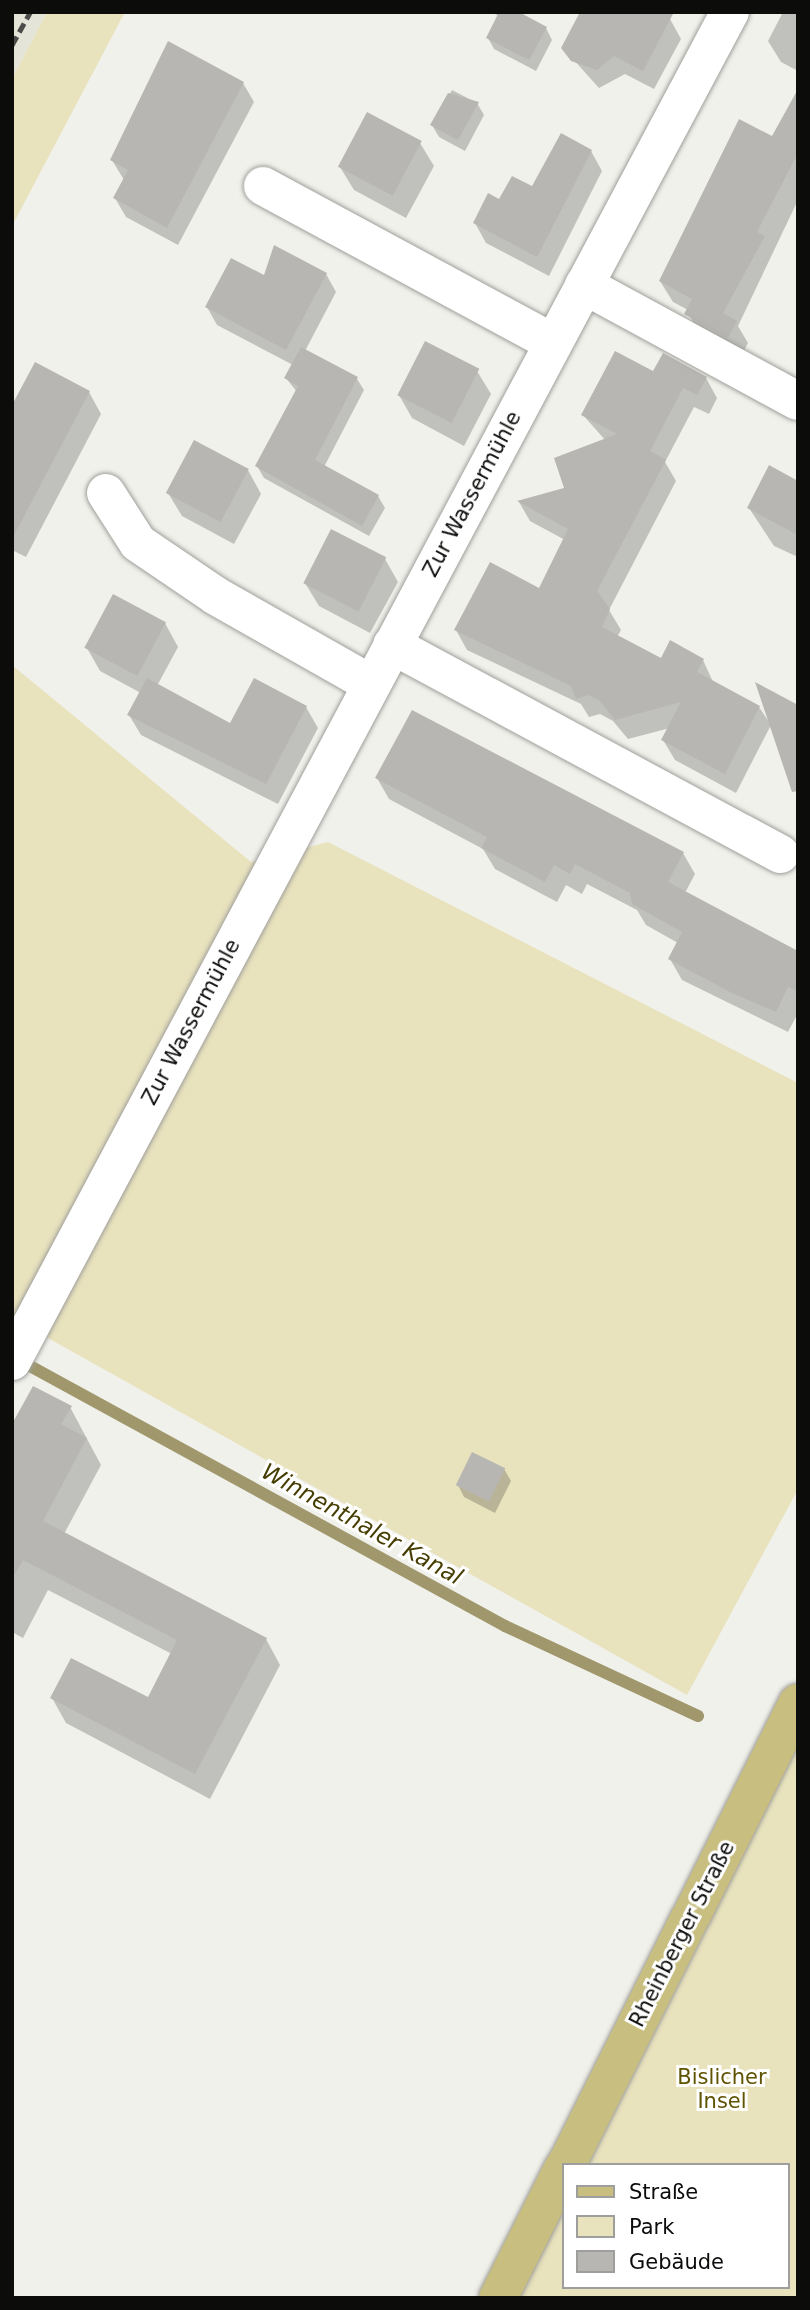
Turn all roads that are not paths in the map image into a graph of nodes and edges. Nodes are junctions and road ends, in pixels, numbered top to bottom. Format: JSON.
{"nodes":[{"id":1,"x":730,"y":12,"type":"edge"},
{"id":2,"x":263,"y":186,"type":"dead end"},
{"id":3,"x":584,"y":285,"type":"junction"},
{"id":4,"x":552,"y":342,"type":"junction"},
{"id":5,"x":798,"y":401,"type":"edge"},
{"id":6,"x":106,"y":493,"type":"dead end"},
{"id":7,"x":392,"y":645,"type":"junction"},
{"id":8,"x":369,"y":683,"type":"junction"},
{"id":9,"x":780,"y":854,"type":"dead end"},
{"id":10,"x":18,"y":1349,"type":"edge"},
{"id":11,"x":798,"y":1703,"type":"edge"},
{"id":12,"x":566,"y":2163,"type":"edge"},
{"id":13,"x":562,"y":2171,"type":"edge"},
{"id":14,"x":498,"y":2298,"type":"edge"}],
"edges":[{"from":1,"to":3,"type":"street","name":"Zur Wassermühle"},
{"from":2,"to":4,"type":"street"},
{"from":3,"to":4,"type":"street","name":"Zur Wassermühle"},
{"from":3,"to":5,"type":"street"},
{"from":4,"to":7,"type":"street","name":"Zur Wassermühle"},
{"from":6,"to":8,"type":"street"},
{"from":7,"to":8,"type":"street","name":"Zur Wassermühle"},
{"from":7,"to":9,"type":"street"},
{"from":8,"to":10,"type":"street","name":"Zur Wassermühle"},
{"from":11,"to":12,"type":"main road","name":"Rheinberger Straße"},
{"from":13,"to":14,"type":"main road","name":"Rheinberger Straße"}]}
